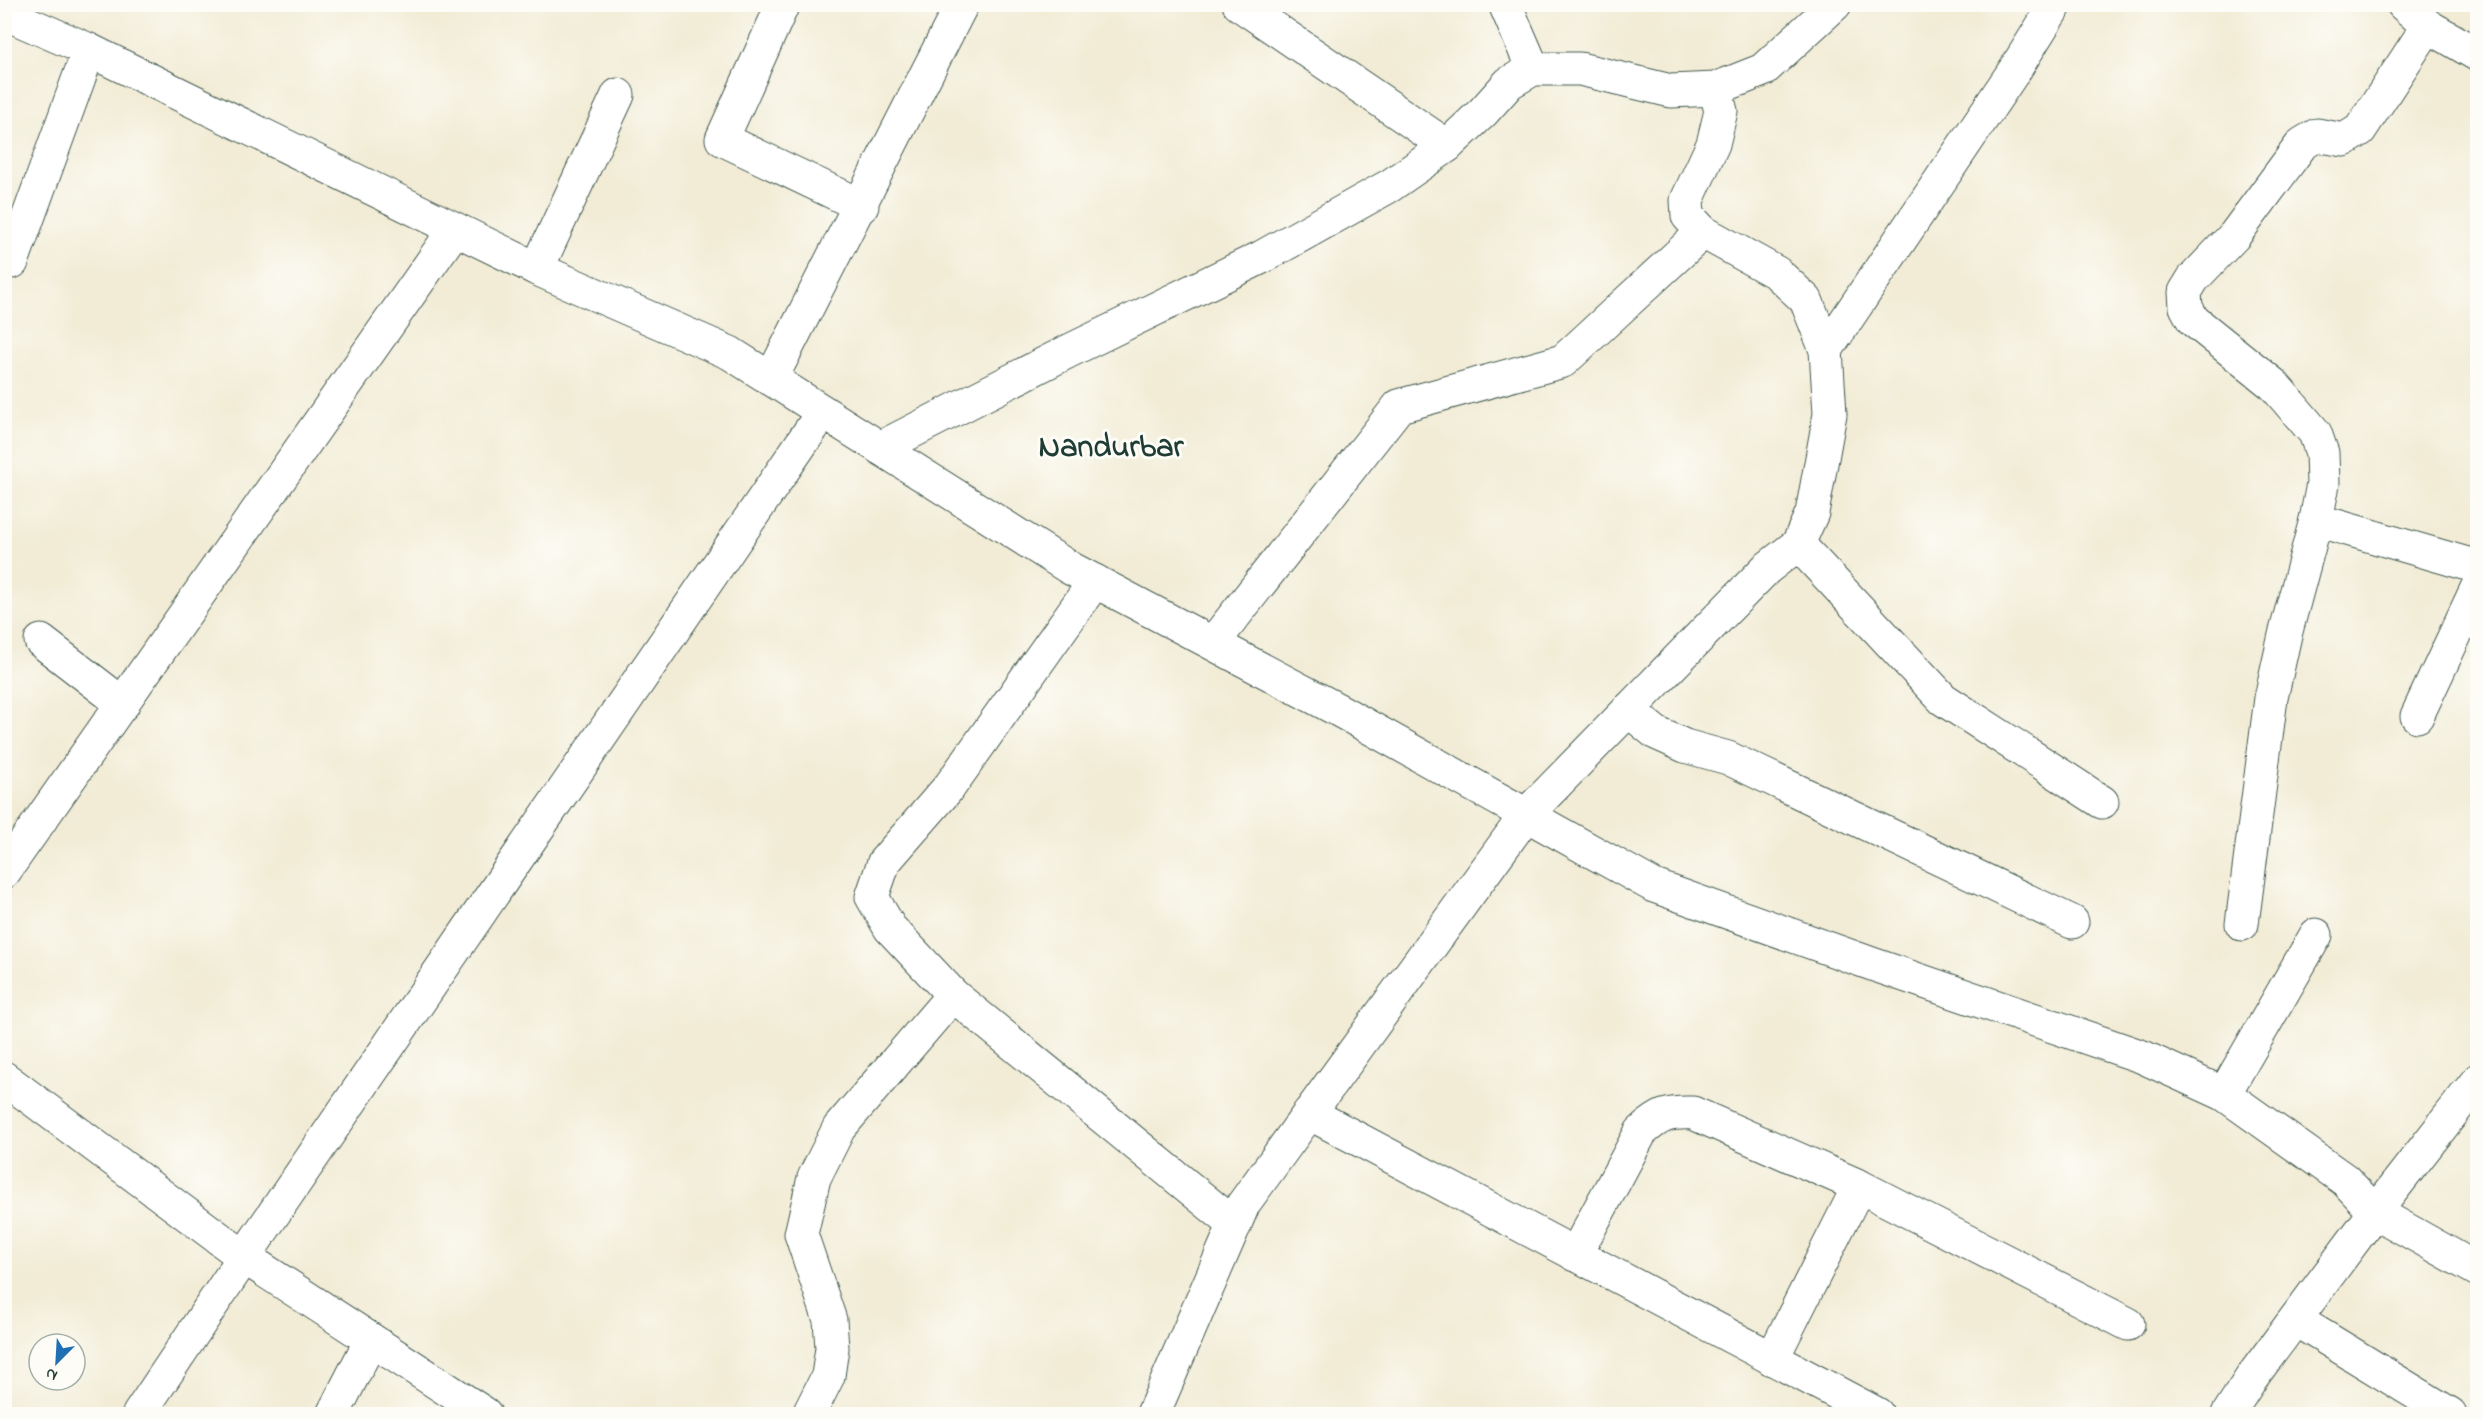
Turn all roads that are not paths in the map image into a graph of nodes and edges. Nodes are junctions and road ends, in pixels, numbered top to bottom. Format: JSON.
{"nodes":[{"id":1,"x":783,"y":4,"type":"edge"},
{"id":2,"x":962,"y":4,"type":"edge"},
{"id":3,"x":1239,"y":4,"type":"edge"},
{"id":4,"x":1505,"y":4,"type":"edge"},
{"id":5,"x":1835,"y":4,"type":"edge"},
{"id":6,"x":2056,"y":4,"type":"edge"},
{"id":7,"x":2403,"y":4,"type":"edge"},
{"id":8,"x":4,"y":14,"type":"edge"},
{"id":9,"x":2428,"y":26,"type":"junction"},
{"id":10,"x":89,"y":50,"type":"junction"},
{"id":11,"x":2478,"y":55,"type":"edge"},
{"id":12,"x":1533,"y":69,"type":"junction"},
{"id":13,"x":1715,"y":89,"type":"junction"},
{"id":14,"x":618,"y":95,"type":"dead end"},
{"id":15,"x":1447,"y":147,"type":"junction"},
{"id":16,"x":862,"y":206,"type":"junction"},
{"id":17,"x":455,"y":229,"type":"junction"},
{"id":18,"x":1703,"y":232,"type":"junction"},
{"id":19,"x":12,"y":262,"type":"dead end"},
{"id":20,"x":537,"y":269,"type":"junction"},
{"id":21,"x":1826,"y":350,"type":"junction"},
{"id":22,"x":771,"y":379,"type":"junction"},
{"id":23,"x":823,"y":412,"type":"junction"},
{"id":24,"x":880,"y":448,"type":"junction"},
{"id":25,"x":2316,"y":520,"type":"junction"},
{"id":26,"x":1798,"y":544,"type":"junction"},
{"id":27,"x":2478,"y":567,"type":"edge"},
{"id":28,"x":1095,"y":581,"type":"junction"},
{"id":29,"x":2478,"y":586,"type":"edge"},
{"id":30,"x":41,"y":641,"type":"dead end"},
{"id":31,"x":1213,"y":643,"type":"junction"},
{"id":32,"x":123,"y":704,"type":"junction"},
{"id":33,"x":1628,"y":710,"type":"junction"},
{"id":34,"x":2417,"y":716,"type":"dead end"},
{"id":35,"x":2102,"y":802,"type":"dead end"},
{"id":36,"x":1526,"y":815,"type":"junction"},
{"id":37,"x":4,"y":872,"type":"edge"},
{"id":38,"x":2072,"y":922,"type":"dead end"},
{"id":39,"x":2242,"y":924,"type":"dead end"},
{"id":40,"x":2316,"y":935,"type":"dead end"},
{"id":41,"x":953,"y":995,"type":"junction"},
{"id":42,"x":4,"y":1078,"type":"edge"},
{"id":43,"x":2478,"y":1080,"type":"edge"},
{"id":44,"x":2223,"y":1094,"type":"junction"},
{"id":45,"x":1309,"y":1113,"type":"junction"},
{"id":46,"x":1859,"y":1185,"type":"junction"},
{"id":47,"x":2375,"y":1212,"type":"junction"},
{"id":48,"x":1235,"y":1225,"type":"junction"},
{"id":49,"x":1575,"y":1254,"type":"junction"},
{"id":50,"x":244,"y":1257,"type":"junction"},
{"id":51,"x":2478,"y":1270,"type":"edge"},
{"id":52,"x":2296,"y":1320,"type":"junction"},
{"id":53,"x":2128,"y":1324,"type":"dead end"},
{"id":54,"x":371,"y":1340,"type":"junction"},
{"id":55,"x":1772,"y":1359,"type":"junction"},
{"id":56,"x":139,"y":1414,"type":"edge"},
{"id":57,"x":333,"y":1414,"type":"edge"},
{"id":58,"x":485,"y":1414,"type":"edge"},
{"id":59,"x":809,"y":1414,"type":"edge"},
{"id":60,"x":1152,"y":1414,"type":"edge"},
{"id":61,"x":1877,"y":1414,"type":"edge"},
{"id":62,"x":2228,"y":1414,"type":"edge"},
{"id":63,"x":2450,"y":1414,"type":"edge"}],
"edges":[{"from":1,"to":16,"type":"street"},
{"from":2,"to":16,"type":"street"},
{"from":3,"to":15,"type":"street"},
{"from":4,"to":12,"type":"street"},
{"from":5,"to":13,"type":"street"},
{"from":6,"to":21,"type":"street"},
{"from":7,"to":9,"type":"street"},
{"from":8,"to":10,"type":"street"},
{"from":9,"to":11,"type":"street"},
{"from":9,"to":25,"type":"street"},
{"from":10,"to":17,"type":"street"},
{"from":10,"to":19,"type":"street"},
{"from":12,"to":13,"type":"street"},
{"from":12,"to":15,"type":"street"},
{"from":13,"to":18,"type":"street"},
{"from":14,"to":20,"type":"street"},
{"from":15,"to":24,"type":"street"},
{"from":16,"to":22,"type":"street"},
{"from":17,"to":20,"type":"street"},
{"from":17,"to":32,"type":"street"},
{"from":18,"to":21,"type":"street"},
{"from":18,"to":31,"type":"street"},
{"from":20,"to":22,"type":"street"},
{"from":21,"to":26,"type":"street"},
{"from":22,"to":23,"type":"street"},
{"from":23,"to":24,"type":"street"},
{"from":23,"to":50,"type":"street"},
{"from":24,"to":28,"type":"street"},
{"from":25,"to":27,"type":"street"},
{"from":25,"to":39,"type":"street"},
{"from":26,"to":33,"type":"street"},
{"from":26,"to":35,"type":"street"},
{"from":28,"to":31,"type":"street"},
{"from":28,"to":41,"type":"street"},
{"from":29,"to":34,"type":"street"},
{"from":30,"to":32,"type":"street"},
{"from":31,"to":36,"type":"street"},
{"from":32,"to":37,"type":"street"},
{"from":33,"to":36,"type":"street"},
{"from":33,"to":38,"type":"street"},
{"from":36,"to":44,"type":"street"},
{"from":36,"to":45,"type":"street"},
{"from":40,"to":44,"type":"street"},
{"from":41,"to":48,"type":"street"},
{"from":41,"to":59,"type":"street"},
{"from":42,"to":50,"type":"street"},
{"from":43,"to":47,"type":"street"},
{"from":44,"to":47,"type":"street"},
{"from":45,"to":48,"type":"street"},
{"from":45,"to":49,"type":"street"},
{"from":46,"to":49,"type":"street"},
{"from":46,"to":53,"type":"street"},
{"from":46,"to":55,"type":"street"},
{"from":47,"to":51,"type":"street"},
{"from":47,"to":52,"type":"street"},
{"from":48,"to":60,"type":"street"},
{"from":49,"to":55,"type":"street"},
{"from":50,"to":54,"type":"street"},
{"from":50,"to":56,"type":"street"},
{"from":52,"to":62,"type":"street"},
{"from":52,"to":63,"type":"street"},
{"from":54,"to":57,"type":"street"},
{"from":54,"to":58,"type":"street"},
{"from":55,"to":61,"type":"street"}]}
